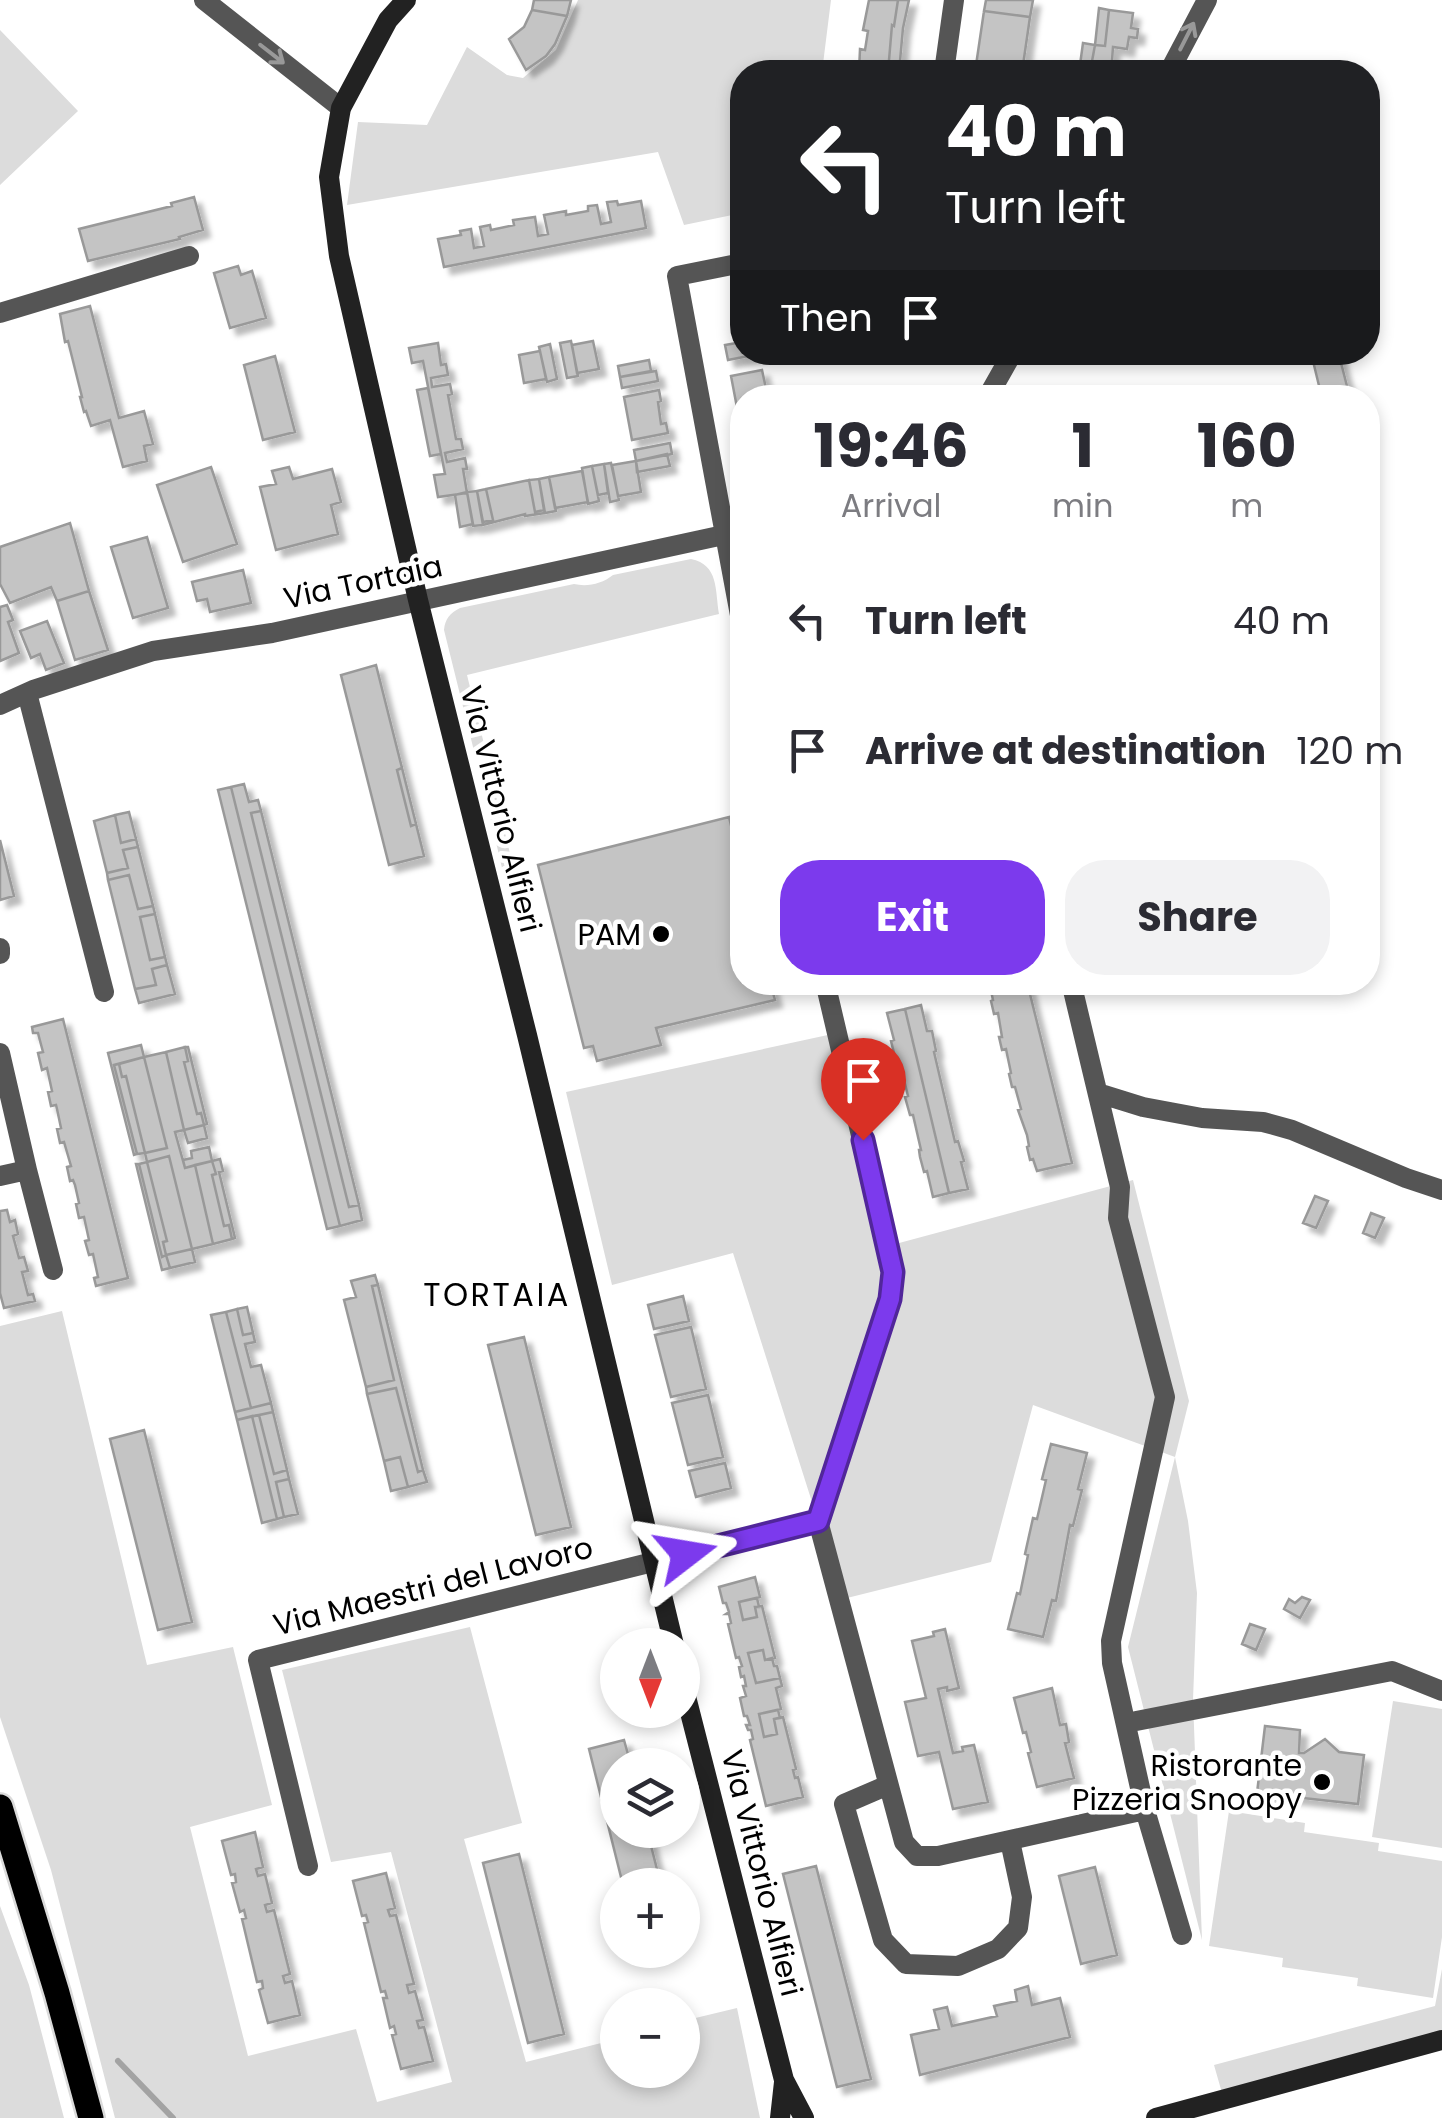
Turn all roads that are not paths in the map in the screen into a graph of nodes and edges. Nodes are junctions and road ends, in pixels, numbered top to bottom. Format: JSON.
{"nodes":[{"id":1,"x":204,"y":0,"type":"edge"},
{"id":2,"x":406,"y":0,"type":"edge"},
{"id":3,"x":954,"y":0,"type":"edge"},
{"id":4,"x":1207,"y":0,"type":"edge"},
{"id":5,"x":946,"y":60,"type":"edge"},
{"id":6,"x":1175,"y":60,"type":"edge"},
{"id":7,"x":341,"y":108,"type":"junction"},
{"id":8,"x":189,"y":256,"type":"dead end"},
{"id":9,"x":730,"y":265,"type":"edge"},
{"id":10,"x":0,"y":313,"type":"edge"},
{"id":11,"x":730,"y":519,"type":"edge"},
{"id":12,"x":730,"y":534,"type":"edge"},
{"id":13,"x":418,"y":600,"type":"junction"},
{"id":14,"x":26,"y":693,"type":"junction"},
{"id":15,"x":0,"y":704,"type":"edge"},
{"id":16,"x":104,"y":992,"type":"dead end"},
{"id":17,"x":828,"y":995,"type":"edge"},
{"id":18,"x":1074,"y":995,"type":"edge"},
{"id":19,"x":0,"y":1053,"type":"edge"},
{"id":20,"x":1098,"y":1093,"type":"junction"},
{"id":21,"x":27,"y":1170,"type":"junction"},
{"id":22,"x":0,"y":1176,"type":"edge"},
{"id":23,"x":1442,"y":1190,"type":"edge"},
{"id":24,"x":52,"y":1270,"type":"dead end"},
{"id":25,"x":818,"y":1521,"type":"junction"},
{"id":26,"x":653,"y":1563,"type":"junction"},
{"id":27,"x":670,"y":1628,"type":"edge"},
{"id":28,"x":1442,"y":1691,"type":"edge"},
{"id":29,"x":1126,"y":1723,"type":"junction"},
{"id":30,"x":694,"y":1728,"type":"edge"},
{"id":31,"x":888,"y":1785,"type":"junction"},
{"id":32,"x":0,"y":1807,"type":"edge"},
{"id":33,"x":1146,"y":1810,"type":"junction"},
{"id":34,"x":1010,"y":1841,"type":"junction"},
{"id":35,"x":308,"y":1866,"type":"dead end"},
{"id":36,"x":1182,"y":1935,"type":"dead end"},
{"id":37,"x":1442,"y":2040,"type":"edge"},
{"id":38,"x":784,"y":2080,"type":"junction"},
{"id":39,"x":91,"y":2118,"type":"edge"},
{"id":40,"x":780,"y":2118,"type":"edge"},
{"id":41,"x":804,"y":2118,"type":"edge"},
{"id":42,"x":1156,"y":2118,"type":"edge"}],
"edges":[{"from":1,"to":7,"type":"street","one_way":true},
{"from":2,"to":7,"type":"street","name":"Via Vittorio Alfieri"},
{"from":3,"to":5,"type":"street"},
{"from":6,"to":4,"type":"street","one_way":true},
{"from":7,"to":13,"type":"street","name":"Via Vittorio Alfieri"},
{"from":8,"to":10,"type":"street"},
{"from":9,"to":11,"type":"street"},
{"from":12,"to":13,"type":"street","name":"Via Tortaia"},
{"from":13,"to":14,"type":"street","name":"Via Tortaia"},
{"from":13,"to":26,"type":"street","name":"Via Vittorio Alfieri"},
{"from":14,"to":15,"type":"street","name":"Via Tortaia"},
{"from":14,"to":16,"type":"street"},
{"from":17,"to":25,"type":"street"},
{"from":18,"to":20,"type":"street"},
{"from":19,"to":21,"type":"street"},
{"from":20,"to":23,"type":"street"},
{"from":20,"to":29,"type":"street"},
{"from":21,"to":22,"type":"street"},
{"from":21,"to":24,"type":"street"},
{"from":25,"to":26,"type":"street"},
{"from":25,"to":31,"type":"street"},
{"from":26,"to":27,"type":"street","name":"Via Vittorio Alfieri"},
{"from":26,"to":35,"type":"street","name":"Via Maestri del Lavoro"},
{"from":28,"to":29,"type":"street"},
{"from":29,"to":33,"type":"street"},
{"from":30,"to":38,"type":"street","name":"Via Vittorio Alfieri"},
{"from":31,"to":34,"type":"street"},
{"from":31,"to":34,"type":"street"},
{"from":32,"to":39,"type":"main road"},
{"from":33,"to":34,"type":"street"},
{"from":33,"to":36,"type":"street"},
{"from":37,"to":42,"type":"street"},
{"from":38,"to":40,"type":"street","name":"Via Vittorio Alfieri"},
{"from":38,"to":41,"type":"street","name":"Via Vittorio Alfieri"}]}
